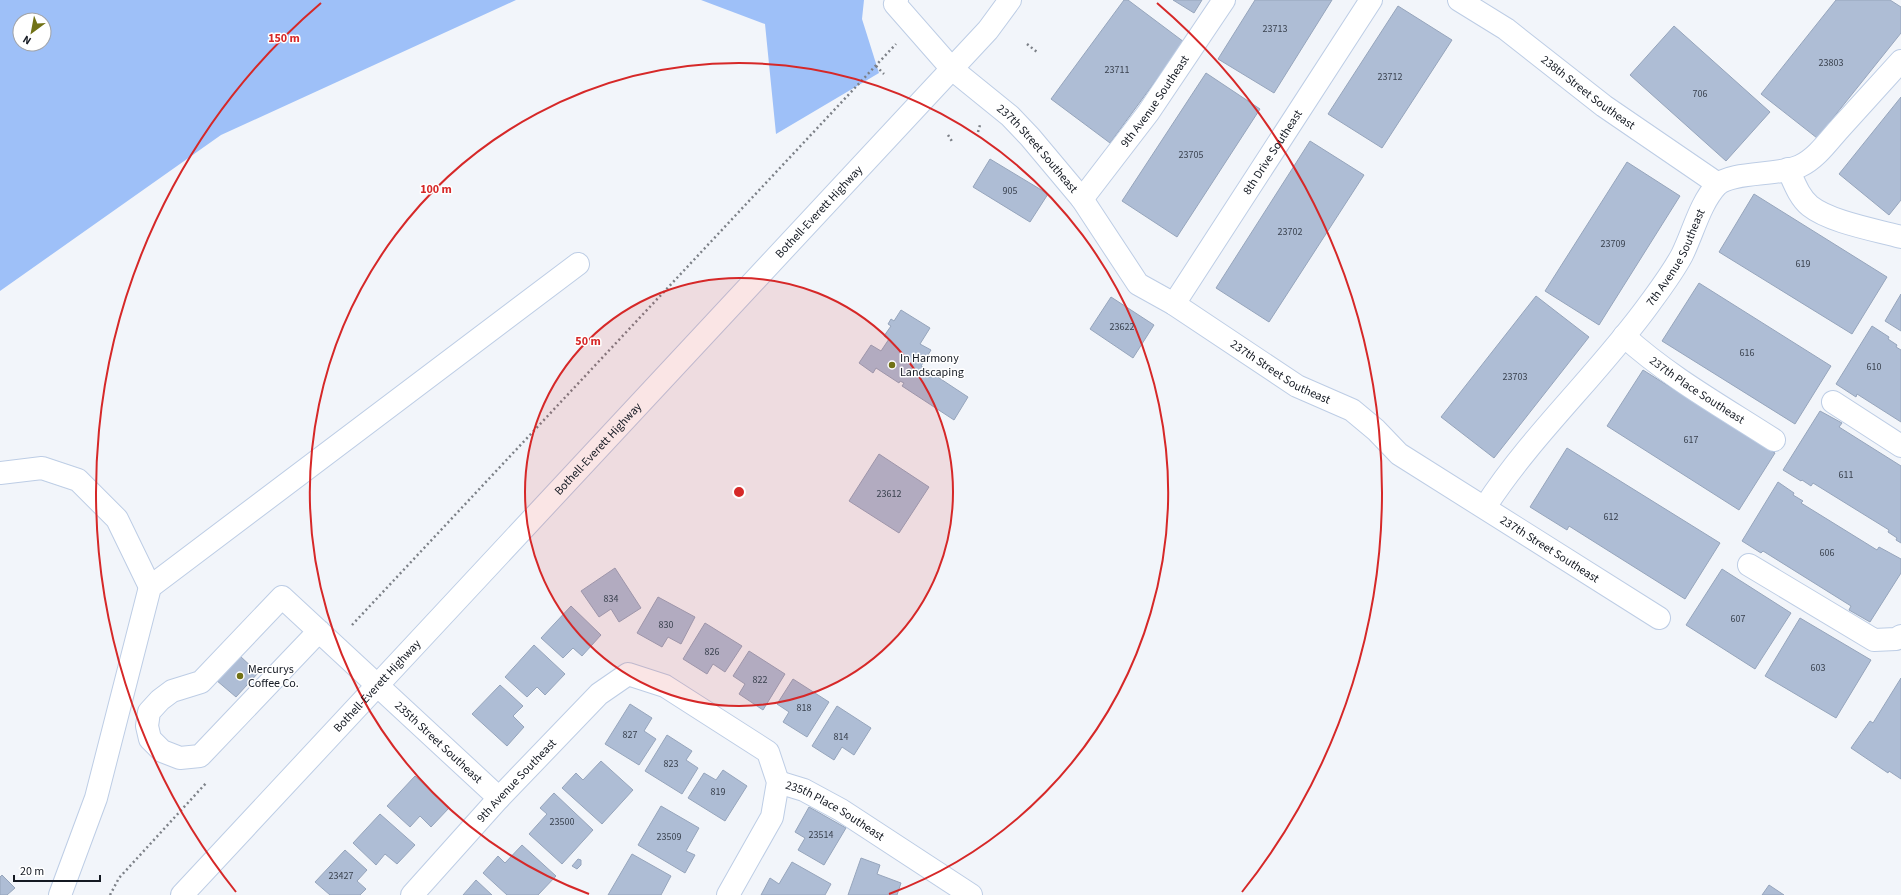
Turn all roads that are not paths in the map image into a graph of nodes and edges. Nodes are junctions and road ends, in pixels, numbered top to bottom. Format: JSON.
{"nodes":[{"id":1,"x":897,"y":0,"type":"edge"},
{"id":2,"x":1010,"y":0,"type":"edge"},
{"id":3,"x":1224,"y":0,"type":"edge"},
{"id":4,"x":1372,"y":0,"type":"edge"},
{"id":5,"x":1459,"y":0,"type":"edge"},
{"id":6,"x":1901,"y":61,"type":"edge"},
{"id":7,"x":952,"y":69,"type":"junction"},
{"id":8,"x":1788,"y":169,"type":"junction"},
{"id":9,"x":1718,"y":184,"type":"junction"},
{"id":10,"x":1082,"y":199,"type":"junction"},
{"id":11,"x":1901,"y":237,"type":"edge"},
{"id":12,"x":578,"y":264,"type":"dead end"},
{"id":13,"x":1174,"y":304,"type":"junction"},
{"id":14,"x":1624,"y":336,"type":"junction"},
{"id":15,"x":1832,"y":402,"type":"dead end"},
{"id":16,"x":1774,"y":440,"type":"dead end"},
{"id":17,"x":1901,"y":446,"type":"edge"},
{"id":18,"x":0,"y":473,"type":"edge"},
{"id":19,"x":1485,"y":507,"type":"junction"},
{"id":20,"x":1749,"y":565,"type":"dead end"},
{"id":21,"x":150,"y":587,"type":"junction"},
{"id":22,"x":1660,"y":618,"type":"dead end"},
{"id":23,"x":1901,"y":636,"type":"edge"},
{"id":24,"x":326,"y":638,"type":"junction"},
{"id":25,"x":628,"y":674,"type":"joint"},
{"id":26,"x":377,"y":686,"type":"junction"},
{"id":27,"x":778,"y":782,"type":"junction"},
{"id":28,"x":499,"y":798,"type":"junction"},
{"id":29,"x":60,"y":895,"type":"edge"},
{"id":30,"x":182,"y":895,"type":"edge"},
{"id":31,"x":412,"y":895,"type":"edge"},
{"id":32,"x":728,"y":895,"type":"edge"},
{"id":33,"x":971,"y":895,"type":"edge"}],
"edges":[{"from":1,"to":7,"type":"street","name":"237th Street Southeast"},
{"from":2,"to":7,"type":"street","name":"Bothell-Everett Highway"},
{"from":3,"to":10,"type":"street","name":"9th Avenue Southeast"},
{"from":4,"to":13,"type":"street","name":"8th Drive Southeast"},
{"from":5,"to":9,"type":"street","name":"238th Street Southeast"},
{"from":6,"to":8,"type":"street"},
{"from":7,"to":10,"type":"street","name":"237th Street Southeast"},
{"from":7,"to":26,"type":"street","name":"Bothell-Everett Highway"},
{"from":8,"to":9,"type":"street"},
{"from":8,"to":11,"type":"street"},
{"from":9,"to":14,"type":"street","name":"7th Avenue Southeast"},
{"from":10,"to":13,"type":"street","name":"237th Street Southeast"},
{"from":12,"to":21,"type":"street"},
{"from":13,"to":19,"type":"street","name":"237th Street Southeast"},
{"from":14,"to":16,"type":"street","name":"237th Place Southeast"},
{"from":14,"to":19,"type":"street","name":"7th Avenue Southeast"},
{"from":15,"to":17,"type":"street"},
{"from":18,"to":21,"type":"street"},
{"from":19,"to":22,"type":"street","name":"237th Street Southeast"},
{"from":20,"to":23,"type":"street"},
{"from":21,"to":29,"type":"street"},
{"from":24,"to":24,"type":"street","name":"235th Street Southeast"},
{"from":24,"to":26,"type":"street","name":"235th Street Southeast"},
{"from":25,"to":27,"type":"street","name":"235th Place Southeast"},
{"from":25,"to":28,"type":"street","name":"9th Avenue Southeast"},
{"from":26,"to":28,"type":"street","name":"235th Street Southeast"},
{"from":26,"to":30,"type":"street","name":"Bothell-Everett Highway"},
{"from":27,"to":32,"type":"street"},
{"from":27,"to":33,"type":"street","name":"235th Place Southeast"},
{"from":28,"to":31,"type":"street","name":"9th Avenue Southeast"}]}
